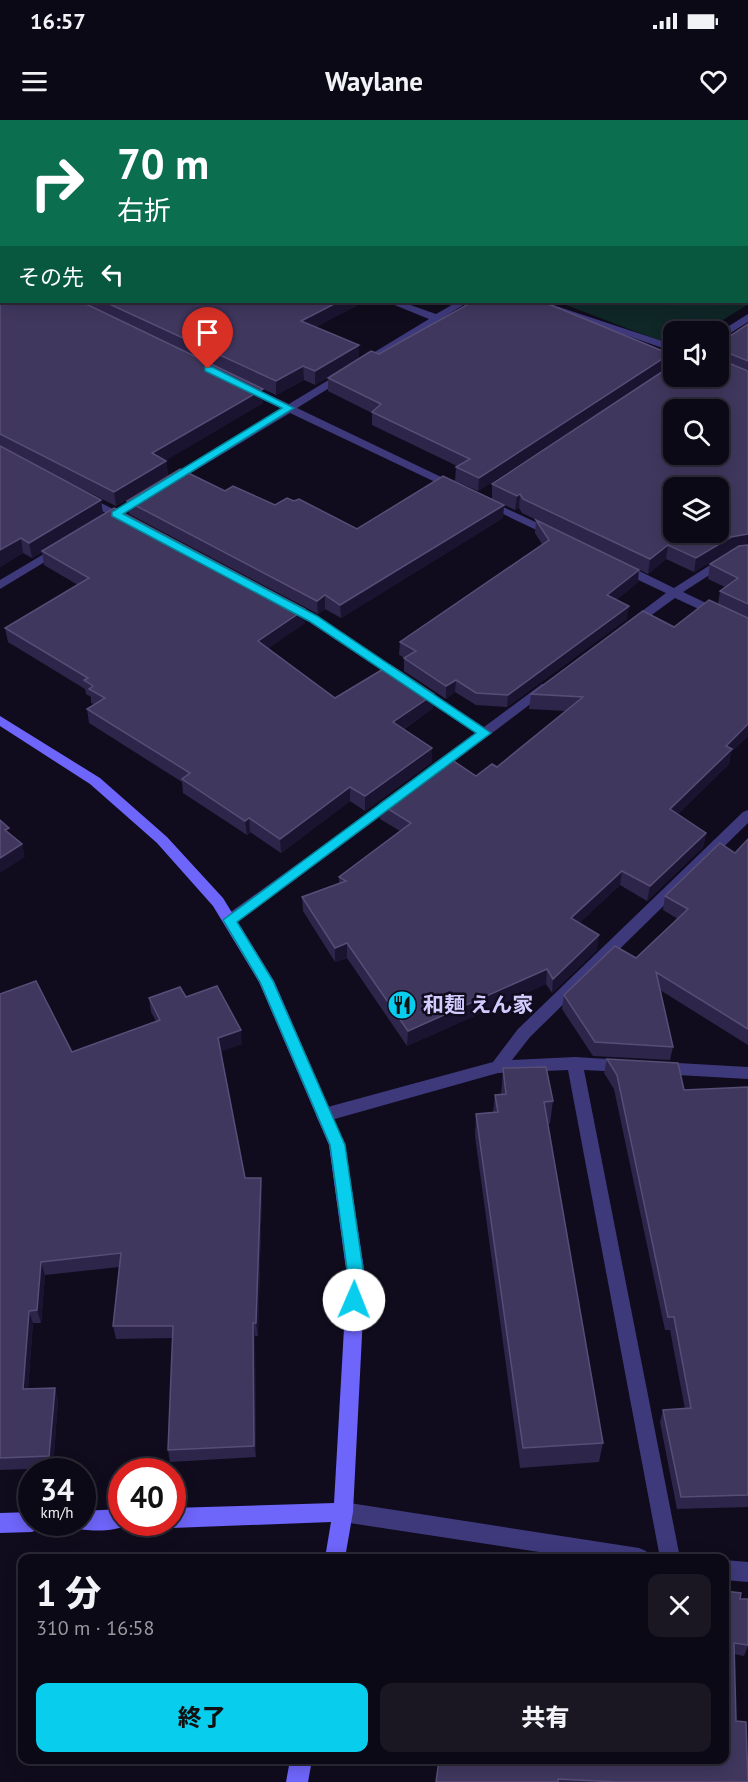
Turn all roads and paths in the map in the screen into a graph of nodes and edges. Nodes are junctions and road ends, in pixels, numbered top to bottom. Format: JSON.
{"nodes":[{"id":1,"x":398,"y":303,"type":"edge"},
{"id":2,"x":461,"y":303,"type":"edge"},
{"id":3,"x":539,"y":303,"type":"edge"},
{"id":4,"x":748,"y":317,"type":"edge"},
{"id":5,"x":436,"y":318,"type":"junction"},
{"id":6,"x":729,"y":330,"type":"edge"},
{"id":7,"x":663,"y":345,"type":"edge"},
{"id":8,"x":236,"y":383,"type":"edge"},
{"id":9,"x":289,"y":408,"type":"junction"},
{"id":10,"x":156,"y":489,"type":"edge"},
{"id":11,"x":74,"y":492,"type":"edge"},
{"id":12,"x":488,"y":492,"type":"edge"},
{"id":13,"x":468,"y":494,"type":"edge"},
{"id":14,"x":136,"y":525,"type":"edge"},
{"id":15,"x":561,"y":538,"type":"edge"},
{"id":16,"x":68,"y":544,"type":"edge"},
{"id":17,"x":748,"y":554,"type":"edge"},
{"id":18,"x":613,"y":563,"type":"edge"},
{"id":19,"x":0,"y":585,"type":"edge"},
{"id":20,"x":675,"y":592,"type":"junction"},
{"id":21,"x":282,"y":602,"type":"edge"},
{"id":22,"x":748,"y":628,"type":"edge"},
{"id":23,"x":618,"y":634,"type":"edge"},
{"id":24,"x":561,"y":677,"type":"edge"},
{"id":25,"x":0,"y":720,"type":"edge"},
{"id":26,"x":484,"y":733,"type":"junction"},
{"id":27,"x":748,"y":814,"type":"edge"},
{"id":28,"x":230,"y":920,"type":"junction"},
{"id":29,"x":575,"y":1063,"type":"junction"},
{"id":30,"x":498,"y":1067,"type":"junction"},
{"id":31,"x":748,"y":1073,"type":"edge"},
{"id":32,"x":324,"y":1115,"type":"junction"},
{"id":33,"x":343,"y":1512,"type":"junction"},
{"id":34,"x":186,"y":1518,"type":"edge"},
{"id":35,"x":18,"y":1522,"type":"edge"},
{"id":36,"x":0,"y":1523,"type":"edge"},
{"id":37,"x":336,"y":1554,"type":"edge"},
{"id":38,"x":613,"y":1554,"type":"edge"},
{"id":39,"x":669,"y":1554,"type":"edge"},
{"id":40,"x":729,"y":1570,"type":"edge"},
{"id":41,"x":748,"y":1572,"type":"edge"},
{"id":42,"x":300,"y":1764,"type":"edge"},
{"id":43,"x":297,"y":1782,"type":"edge"}],
"edges":[{"from":1,"to":5,"type":"street"},
{"from":2,"to":5,"type":"street"},
{"from":3,"to":7,"type":"street"},
{"from":4,"to":6,"type":"street"},
{"from":5,"to":9,"type":"street"},
{"from":8,"to":9,"type":"street"},
{"from":9,"to":10,"type":"street"},
{"from":9,"to":13,"type":"street"},
{"from":11,"to":14,"type":"street"},
{"from":12,"to":15,"type":"street"},
{"from":16,"to":19,"type":"street"},
{"from":17,"to":20,"type":"street"},
{"from":18,"to":20,"type":"street"},
{"from":20,"to":22,"type":"street"},
{"from":20,"to":23,"type":"street"},
{"from":21,"to":26,"type":"street"},
{"from":24,"to":26,"type":"street"},
{"from":25,"to":28,"type":"street"},
{"from":26,"to":28,"type":"street"},
{"from":27,"to":30,"type":"street"},
{"from":28,"to":32,"type":"street"},
{"from":29,"to":30,"type":"street"},
{"from":29,"to":31,"type":"street"},
{"from":29,"to":39,"type":"street"},
{"from":30,"to":32,"type":"street"},
{"from":32,"to":33,"type":"street"},
{"from":33,"to":34,"type":"street"},
{"from":33,"to":37,"type":"street"},
{"from":33,"to":38,"type":"street"},
{"from":35,"to":36,"type":"street"},
{"from":40,"to":41,"type":"street"},
{"from":42,"to":43,"type":"street"}]}
